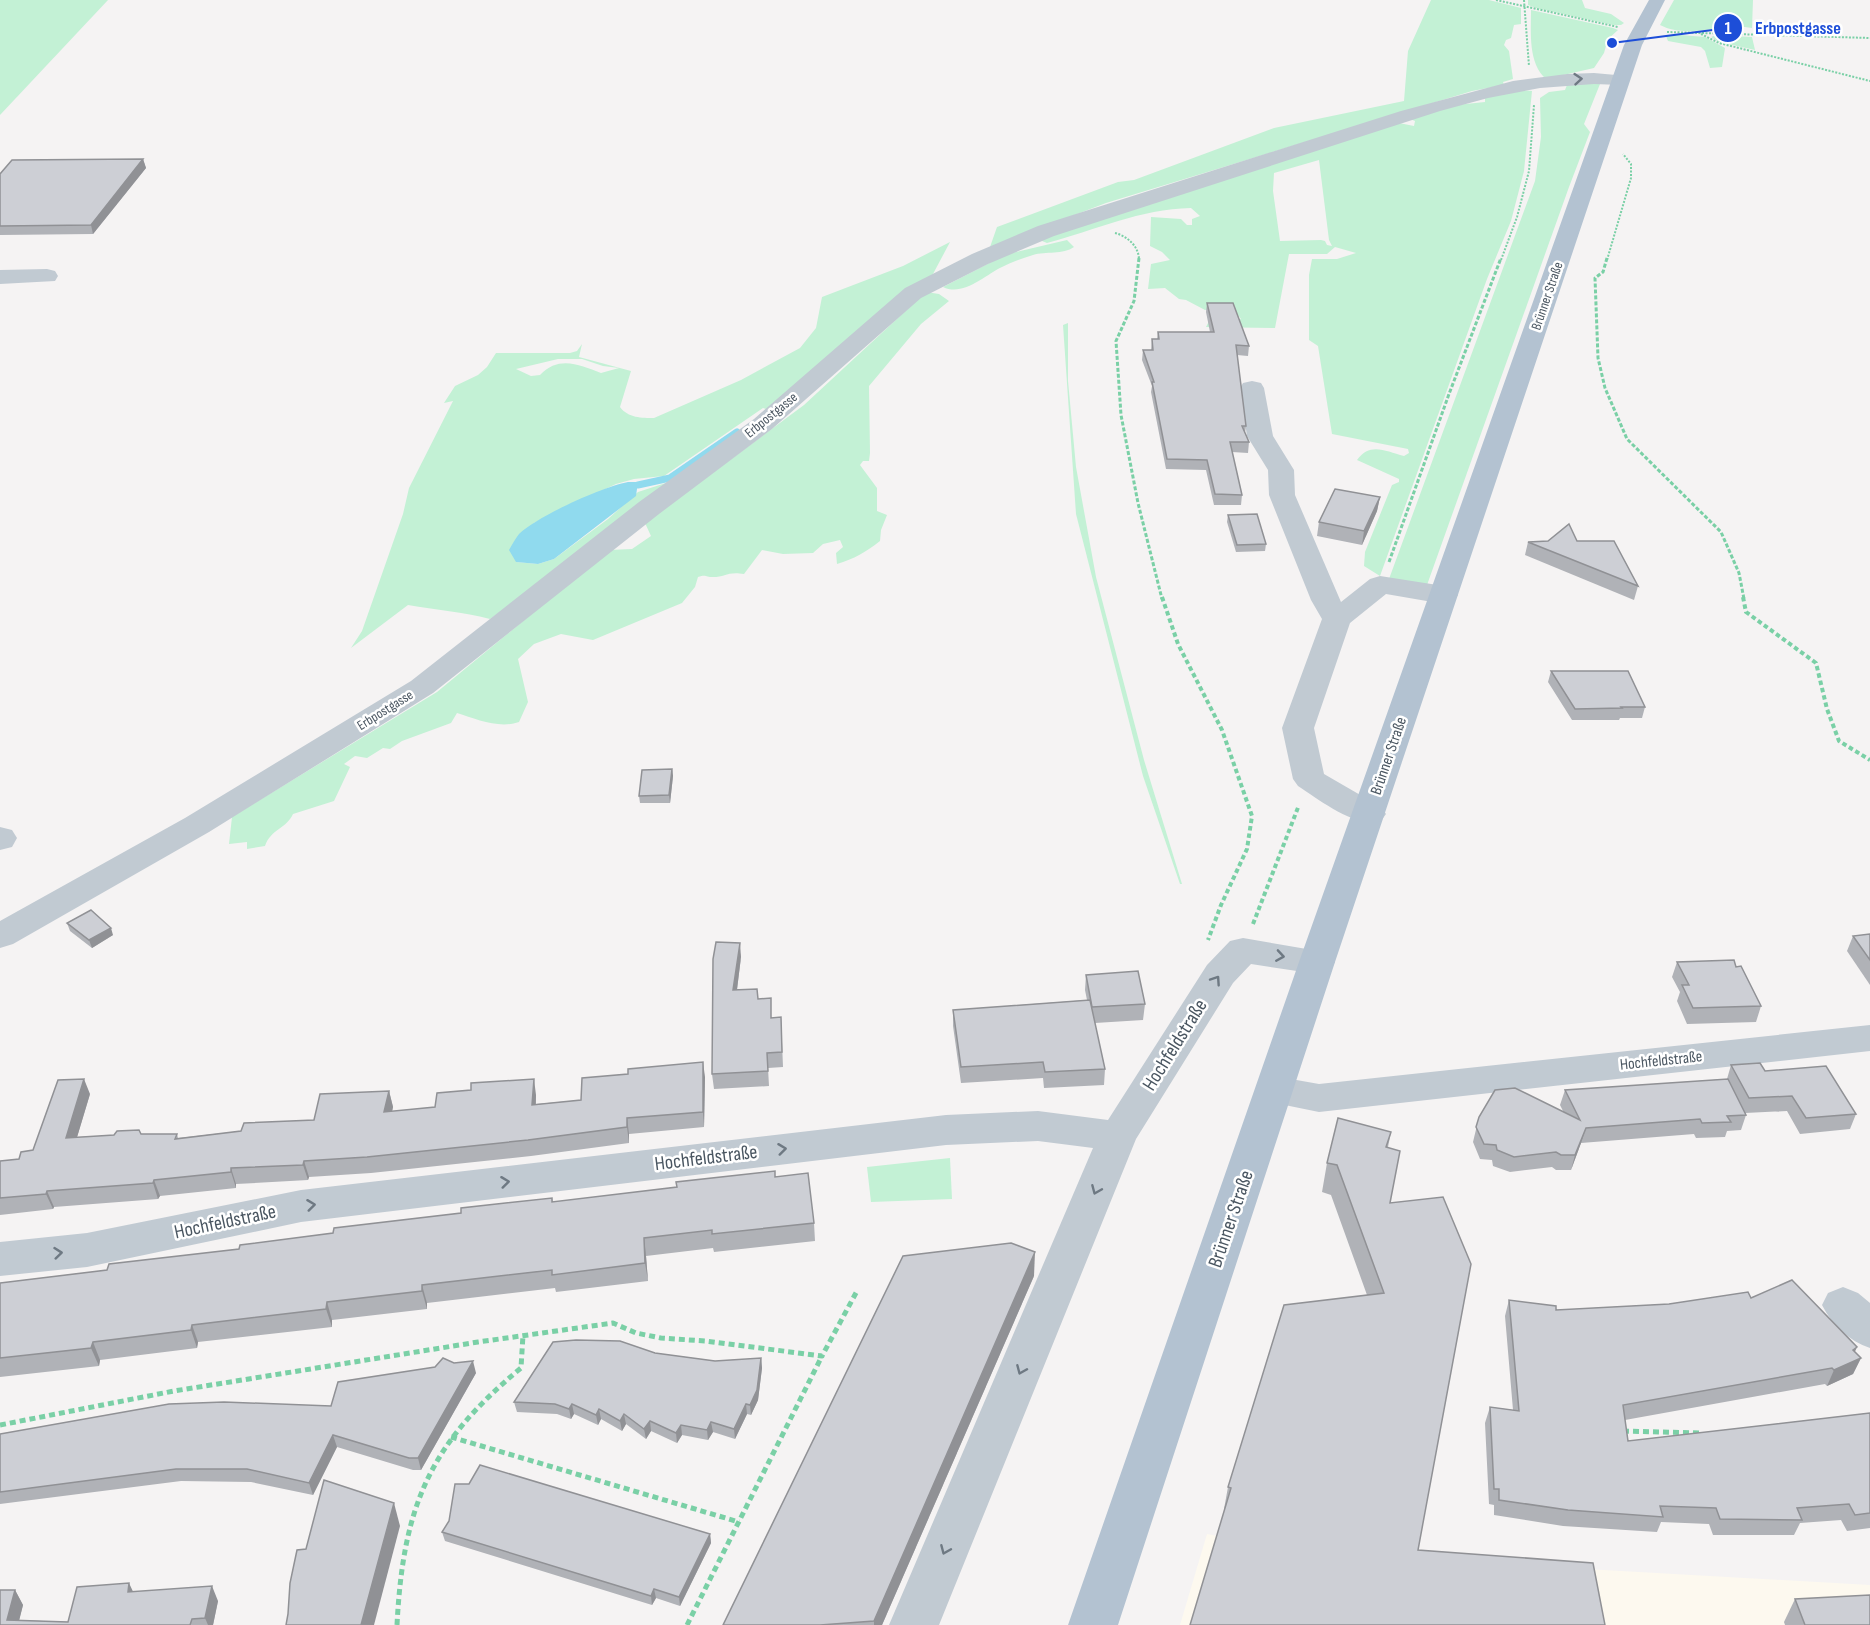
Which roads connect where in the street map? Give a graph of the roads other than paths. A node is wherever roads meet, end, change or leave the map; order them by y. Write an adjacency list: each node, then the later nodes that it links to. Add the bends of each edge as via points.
1 (1657, 0): 2 (main road, Brünner Straße, via 1639,31)
2 (1621, 80): 6 (main road, Brünner Straße); 9 (street, Erbpostgasse, one-way to 2, via 216,813 422,687 649,508 763,424 913,293 1046,231 1408,114 1535,84 1579,78)
3 (47, 276): 4 (street)
4 (0, 277)
5 (1252, 388): 7 (street, via 1260,436 1281,470 1282,495 1325,600)
6 (1444, 595): 7 (street, via 1380,585); 8 (main road, Brünner Straße)
7 (1337, 619): 8 (street, Brünner Straße, via 1298,728 1309,779)
8 (1369, 814): 10 (main road, Brünner Straße)
9 (0, 936)
10 (1317, 962): 12 (main road, Brünner Straße); 13 (street, Hochfeldstraße, one-way to 10, via 1220,974 1243,950)
11 (1870, 1038): 12 (street, Hochfeldstraße, via 1319,1098)
12 (1274, 1090): 16 (main road, Brünner Straße)
13 (1118, 1136): 14 (street, Hochfeldstraße, one-way to 13, via 87,1250 301,1206 946,1130 1038,1126); 15 (street, one-way to 15)
14 (0, 1259)
15 (914, 1625)
16 (1093, 1625)

